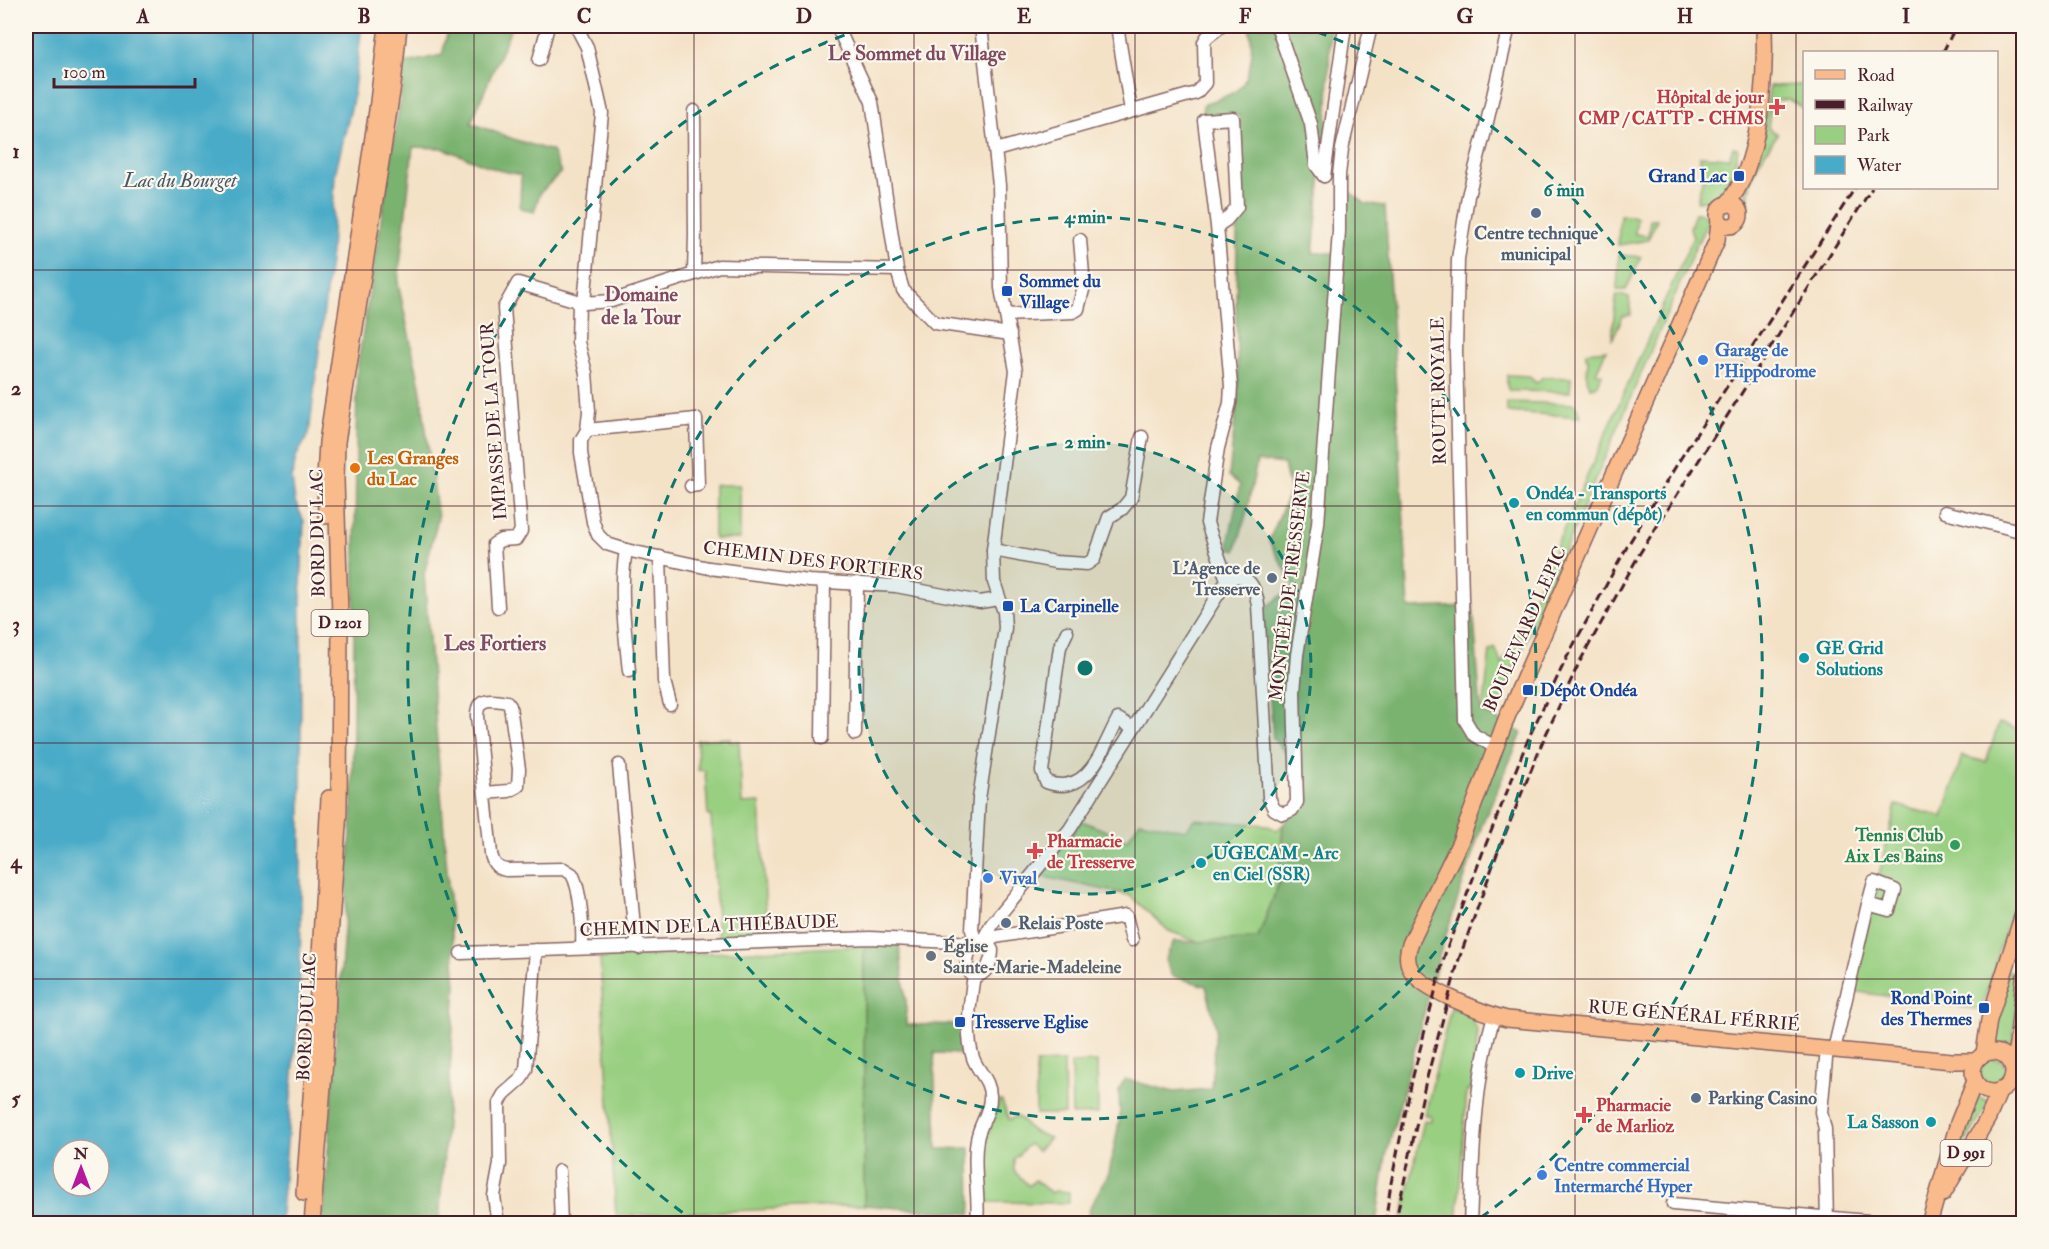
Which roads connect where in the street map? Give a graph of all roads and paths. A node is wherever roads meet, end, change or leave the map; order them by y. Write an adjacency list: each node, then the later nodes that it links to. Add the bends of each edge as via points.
1 (387, 26): 27 (main road, BORD DU LAC / D 1201)
2 (399, 26): 27 (main road, BORD DU LAC / D 1201, via 393,85)
3 (548, 26): 14 (street)
4 (576, 26): 24 (street, CHEMIN DES FORTIERS, via 587,47 602,113)
5 (837, 26): 22 (street, via 872,102)
6 (981, 26): 18 (street)
7 (1118, 26): 17 (street)
8 (1221, 26): 17 (street, via 1204,42 1205,83 1199,91)
9 (1277, 26): 19 (street, via 1311,124 1316,165)
10 (1345, 26): 19 (street)
11 (1371, 26): 15 (street, MONTÉE DE TRESSERVE)
12 (1509, 26): 47 (street, ROUTE ROYALE, via 1468,196 1458,260 1456,313 1465,720 1474,735)
13 (1764, 26): 47 (main road, BOULEVARD LEPIC, via 1761,104 1740,186 1732,207 1719,212 1726,223)
14 (539, 60)
15 (1353, 101): 19 (street, via 1347,100 1333,170); 36 (street, MONTÉE DE TRESSERVE, via 1339,175 1339,231 1318,524 1294,692 1298,795 1289,813 1278,813 1269,798 1257,597 1249,580)
16 (694, 111): 23 (street)
17 (1131, 111): 18 (street)
18 (996, 150): 25 (street, via 1000,278)
19 (1324, 176)
20 (1217, 226): 20 (street, via 1204,120 1233,118 1237,207); 36 (street, via 1231,386 1208,523)
21 (1080, 240): 25 (street, via 1084,286 1078,309)
22 (897, 270): 23 (street, via 719,266); 26 (street, via 903,290 935,323)
23 (694, 274): 24 (street, via 611,301)
24 (582, 302): 28 (street, CHEMIN DES FORTIERS, via 578,342 585,373); 40 (street, IMPASSE DE LA TOUR, via 518,283 504,308 521,531 516,539 494,544)
25 (1006, 315): 26 (street)
26 (1010, 334): 34 (street, via 1016,364 1015,386)
27 (336, 415): 70 (main road, BORD DU LAC / D 1201, via 325,479 330,646 328,812); 71 (main road, BORD DU LAC / D 1201, via 339,811)
28 (588, 430): 30 (street, via 696,418 698,485); 33 (street, CHEMIN DES FORTIERS, via 581,440 581,453 593,522 598,535 608,544)
29 (1142, 436): 34 (street, via 1131,498 1109,517 1094,559 1087,564 1055,562)
30 (691, 486)
31 (1945, 512): 32 (street)
32 (2024, 532)
33 (626, 550): 35 (street, CHEMIN DES FORTIERS); 42 (street, via 623,600)
34 (993, 550): 39 (street)
35 (660, 557): 37 (street, CHEMIN DES FORTIERS, via 709,568); 43 (street, via 664,681)
36 (1227, 580): 44 (street)
37 (824, 582): 38 (street, CHEMIN DES FORTIERS); 46 (street)
38 (857, 583): 39 (street, CHEMIN DES FORTIERS, via 980,602); 45 (street)
39 (998, 599): 53 (street, via 1005,628 977,815 972,930)
40 (498, 607)
41 (1067, 632): 44 (street, via 1060,647 1042,771 1046,782 1054,786 1080,782 1118,719)
42 (629, 671)
43 (670, 704)
44 (1133, 728): 53 (street, via 1070,829)
45 (855, 734)
46 (822, 738)
47 (1495, 747): 60 (main road, BOULEVARD LEPIC, via 1460,842 1408,951 1414,975)
48 (619, 765): 55 (street)
49 (485, 793): 49 (street, via 477,710 481,703 494,699 510,706 519,779 518,786 509,791); 54 (street, via 491,854 496,867 564,869 572,874 577,886)
50 (1868, 903): 62 (street)
51 (2024, 911): 64 (main road, D 991)
52 (1132, 940): 53 (street, via 1126,916 995,937)
53 (978, 944): 55 (street, CHEMIN DE LA THIÉBAUDE, via 870,938); 58 (street, via 966,966); 58 (street, via 992,950 991,959 983,974)
54 (582, 947): 55 (street, CHEMIN DE LA THIÉBAUDE); 56 (street, CHEMIN DE LA THIÉBAUDE)
55 (639, 948)
56 (536, 950): 57 (street, CHEMIN DE LA THIÉBAUDE); 72 (street, via 526,1070 499,1103 500,1164 494,1196)
57 (461, 953)
58 (974, 975): 74 (street, via 969,1004 972,1053 988,1083 990,1096 976,1141)
59 (2024, 978): 63 (main road)
60 (1438, 991): 61 (main road, RUE GÉNÉRAL FÉRRIÉ)
61 (1494, 1016): 62 (main road, RUE GÉNÉRAL FÉRRIÉ); 75 (street, via 1480,1083)
62 (1830, 1049): 64 (main road, RUE GÉNÉRAL FÉRRIÉ); 68 (street, via 1821,1112 1825,1129)
63 (2012, 1065): 64 (main road, via 2004,1054 1991,1052); 65 (main road, via 2012,1078)
64 (1977, 1067): 65 (main road, via 1978,1086 1988,1091); 69 (main road, D 991)
65 (2000, 1090): 69 (main road, D 991)
66 (559, 1171): 73 (street)
67 (1673, 1204): 68 (street)
68 (1827, 1220): 76 (street)
69 (1930, 1220)
70 (302, 1224)
71 (312, 1224)
72 (498, 1224)
73 (561, 1224)
74 (977, 1224)
75 (1470, 1224)
76 (1902, 1224)

